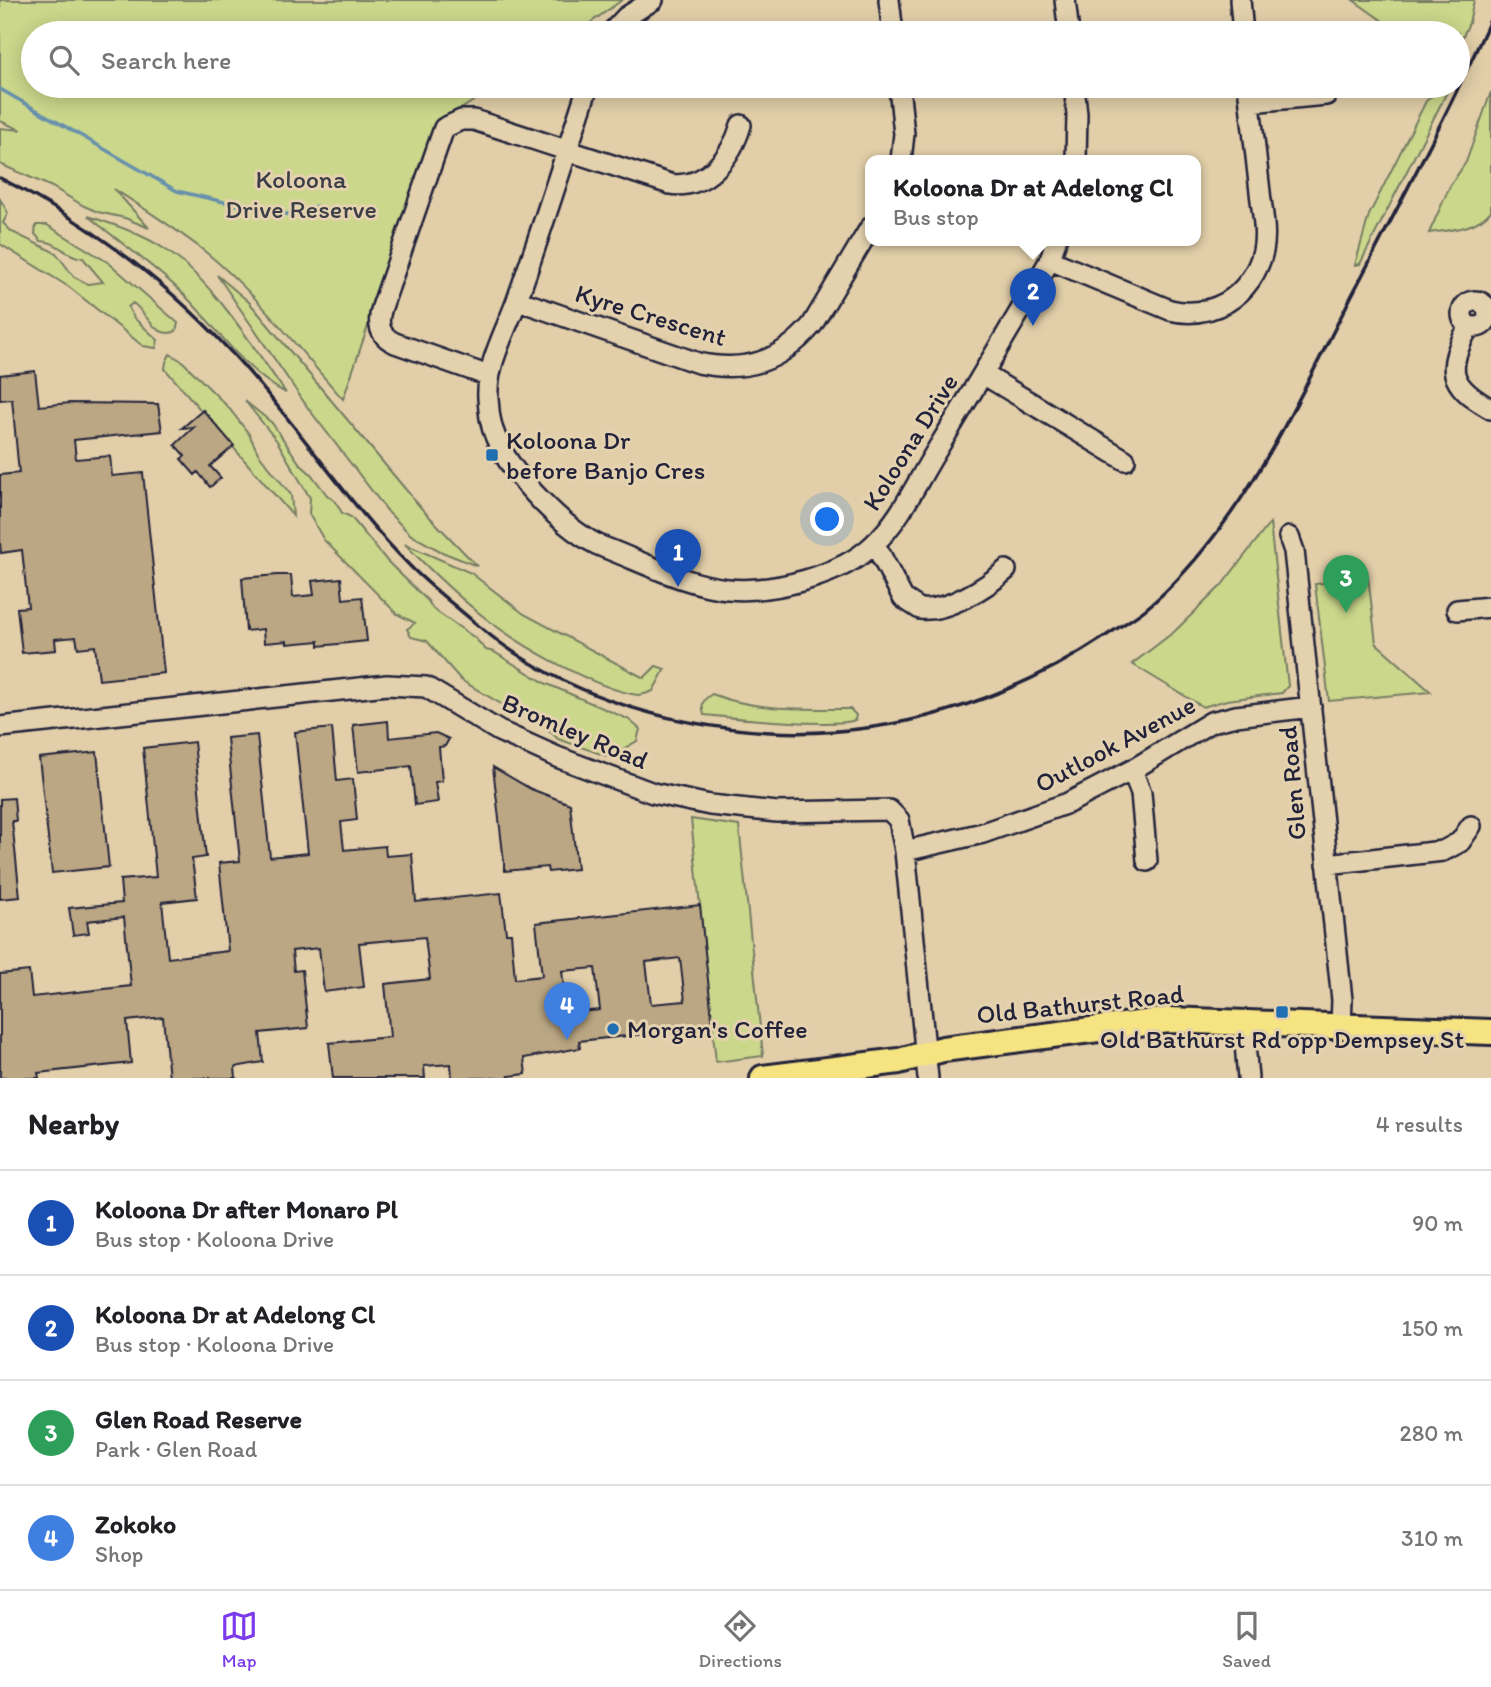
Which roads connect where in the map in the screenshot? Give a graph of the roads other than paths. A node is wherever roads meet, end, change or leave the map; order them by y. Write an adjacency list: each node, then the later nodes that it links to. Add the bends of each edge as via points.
1 (653, 0): 5 (street)
2 (889, 0): 6 (street)
3 (1066, 0): 7 (street)
4 (1240, 0): 8 (street)
5 (622, 21)
6 (892, 21)
7 (1068, 21)
8 (1242, 21)
9 (584, 98): 14 (street, Koloona Drive)
10 (900, 98): 15 (street)
11 (1075, 98): 16 (street)
12 (1249, 98): 19 (street, via 1264,248 1255,273 1233,298 1203,311 1181,313)
13 (741, 125): 14 (street, via 735,145 709,175 686,186)
14 (567, 150): 20 (street, Koloona Drive); 23 (street, via 468,119 441,132 382,307 380,329 395,343)
15 (902, 155)
16 (1076, 155)
17 (865, 236): 20 (street, Kyre Crescent, via 802,338 775,357 743,367 698,363)
18 (1054, 246): 19 (street, Koloona Drive)
19 (1050, 260): 22 (street, Koloona Drive)
20 (517, 300): 23 (street, Koloona Drive)
21 (1469, 326): 24 (street, via 1454,355 1455,375 1464,391)
22 (983, 374): 25 (street); 27 (street, Koloona Drive, via 894,521)
23 (489, 376): 27 (street, Koloona Drive, via 491,424 508,461 563,522 598,545 706,585 748,590 802,581)
24 (1491, 409)
25 (1125, 460)
26 (1289, 537): 31 (street, Glen Road)
27 (875, 544): 28 (street, via 903,598 920,609 941,606 988,586)
28 (1006, 570)
29 (1491, 607): 30 (street)
30 (1457, 610)
31 (1311, 706): 33 (street, Outlook Avenue, via 1211,722); 37 (street, Glen Road)
32 (0, 727): 35 (street, Bromley Road, via 387,685 426,687 499,731 653,793 755,810 889,810 899,820)
33 (1132, 770): 35 (street, Outlook Avenue, via 1031,817); 36 (street, via 1141,793)
34 (1471, 826): 37 (street, via 1460,842 1443,851)
35 (905, 851): 41 (street, Bromley Road)
36 (1147, 861)
37 (1326, 864): 39 (street, Glen Road)
38 (1244, 1021): 39 (main road, Old Bathurst Road); 41 (main road, Old Bathurst Road, via 1151,1021 943,1049); 43 (street)
39 (1341, 1026): 40 (main road, Old Bathurst Road)
40 (1491, 1032)
41 (927, 1066): 42 (main road, Old Bathurst Road, via 899,1061)
42 (763, 1078)
43 (1248, 1078)

